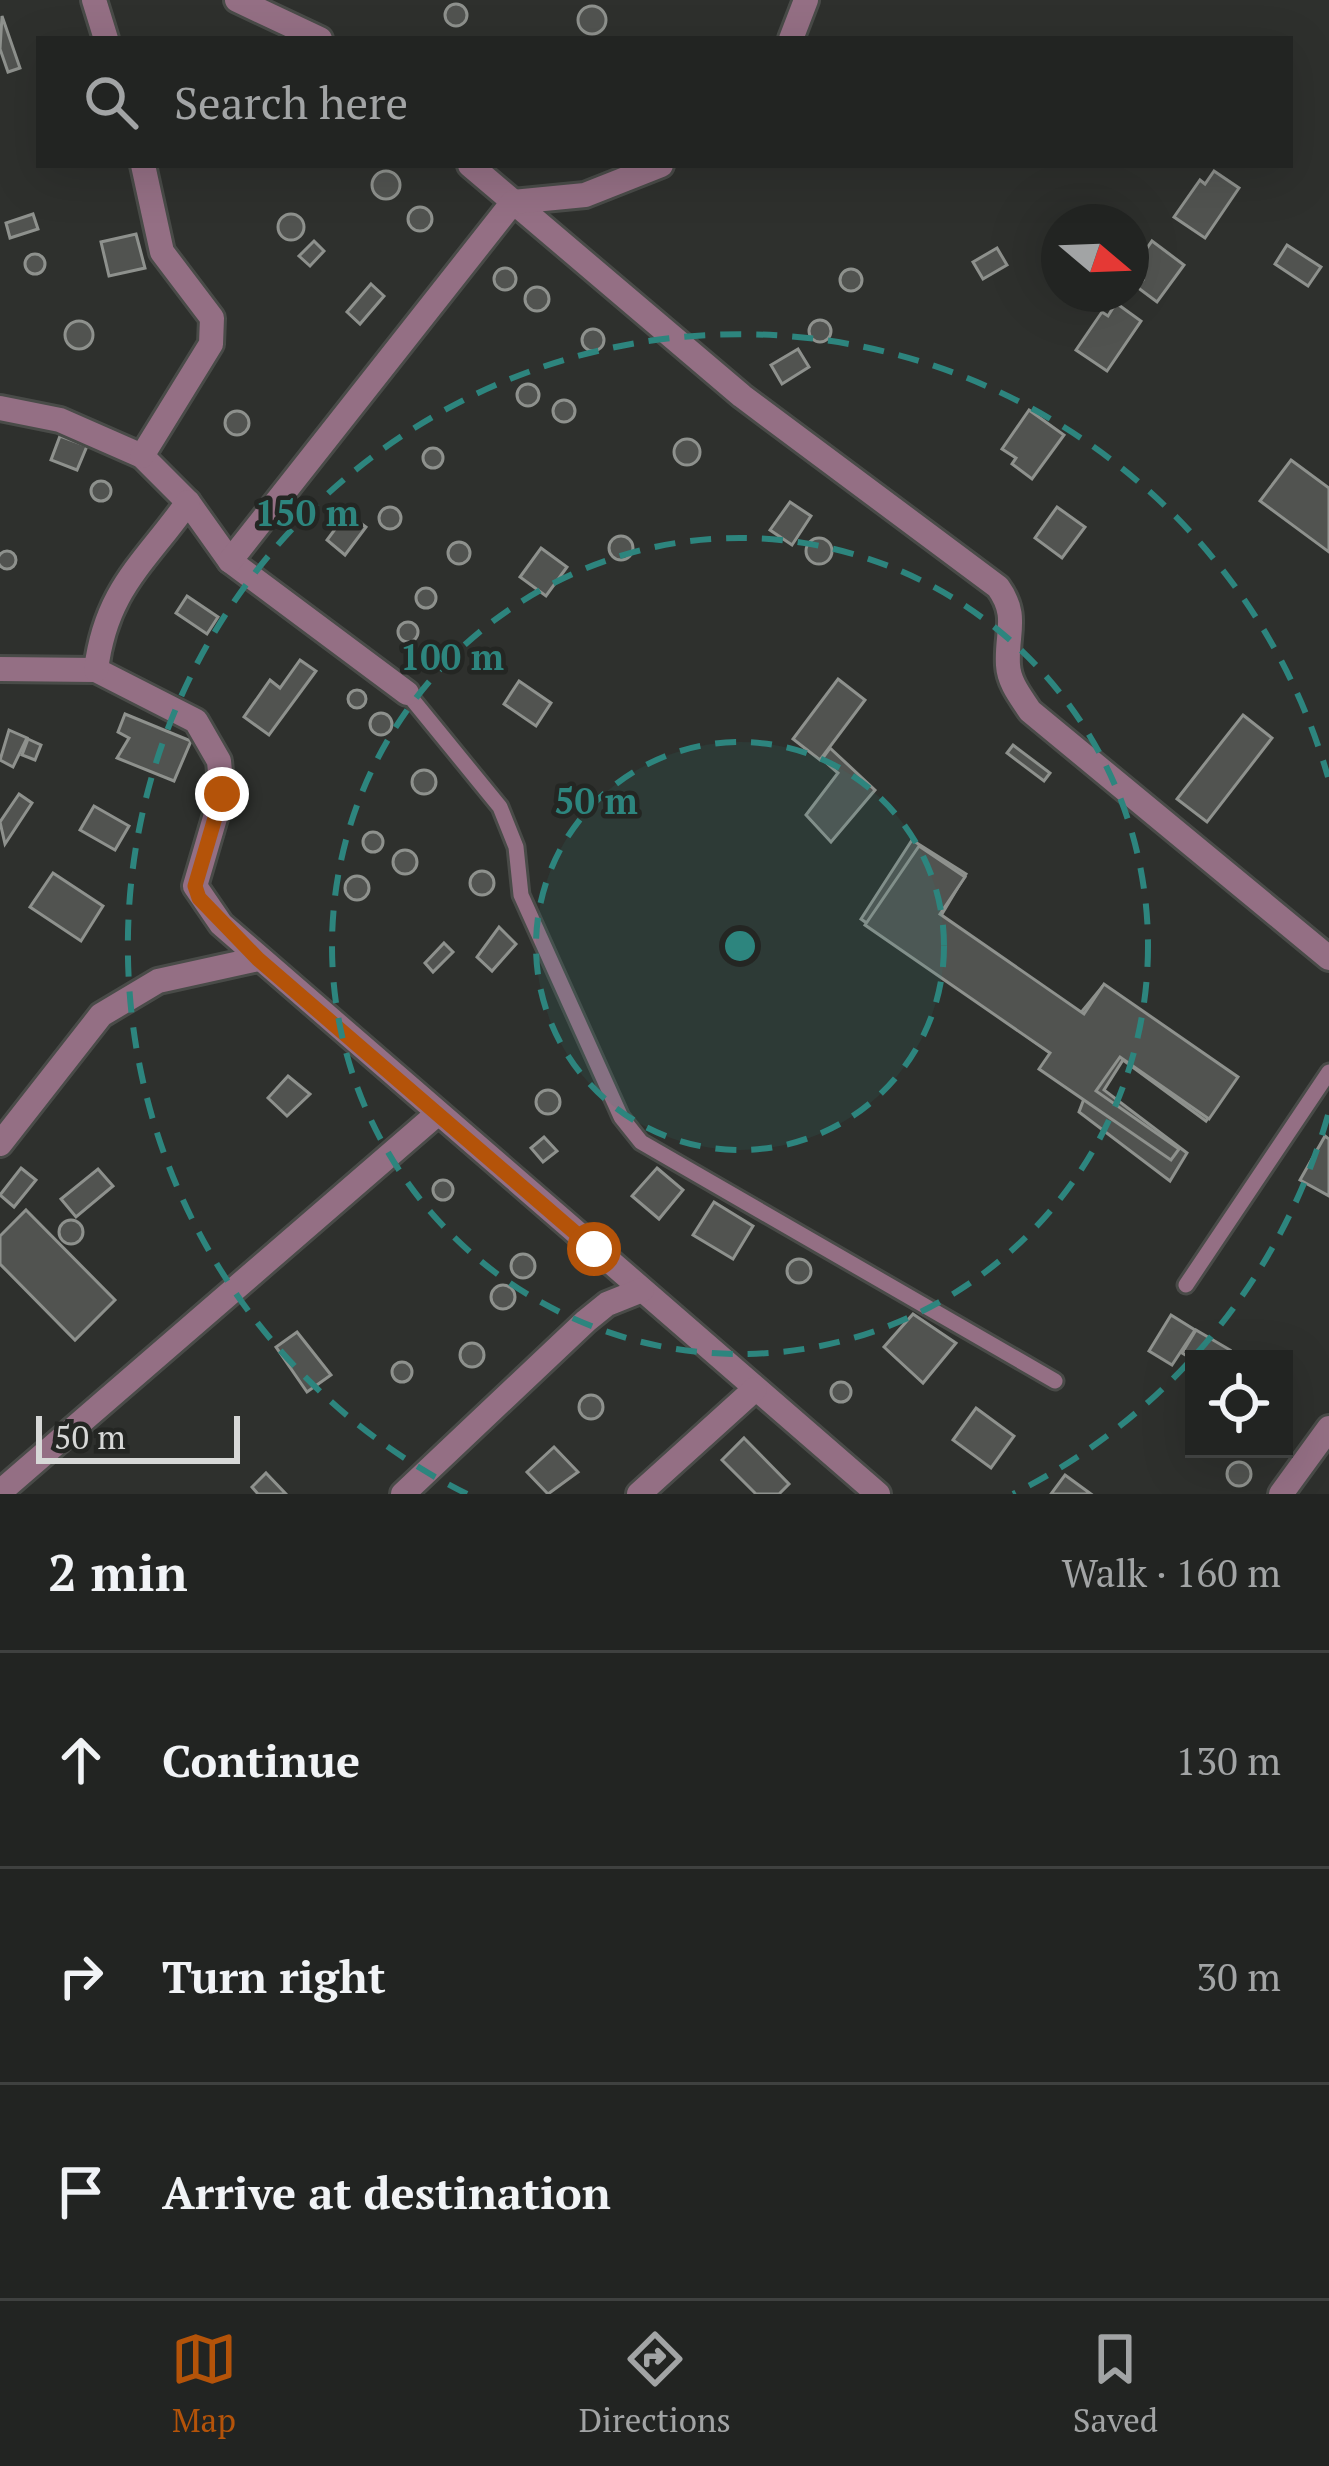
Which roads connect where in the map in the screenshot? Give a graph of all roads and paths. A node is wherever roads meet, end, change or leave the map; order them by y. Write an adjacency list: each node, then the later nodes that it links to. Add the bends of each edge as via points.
1 (94, 0): 4 (street)
2 (237, 0): 5 (street)
3 (806, 0): 6 (street)
4 (105, 36)
5 (314, 36)
6 (792, 36)
7 (144, 168): 12 (street, via 162,251 212,318 211,344)
8 (473, 168): 10 (street)
9 (653, 168): 10 (street, via 585,195)
10 (513, 202): 14 (street); 18 (street, via 742,396 998,587 1011,605 1013,686 1030,711)
11 (0, 407): 12 (street, via 60,420)
12 (142, 456): 13 (street)
13 (188, 502): 14 (street); 16 (street, via 111,603)
14 (230, 561): 17 (street)
15 (0, 670): 16 (street)
16 (96, 670): 19 (street, via 196,721 208,741 222,794 195,886)
17 (406, 693): 25 (lane, via 500,807 516,847 521,895 621,1117 641,1142)
18 (1329, 958)
19 (258, 959): 21 (street); 22 (street, via 158,981 101,1015)
20 (1329, 1072): 23 (lane)
21 (437, 1114): 24 (street); 28 (street)
22 (0, 1144)
23 (1186, 1285)
24 (641, 1290): 26 (street); 30 (street, via 586,1321)
25 (1054, 1382)
26 (755, 1389): 29 (street); 31 (street)
27 (1329, 1428): 32 (street)
28 (0, 1492)
29 (872, 1492)
30 (403, 1494)
31 (639, 1494)
32 (1281, 1494)

